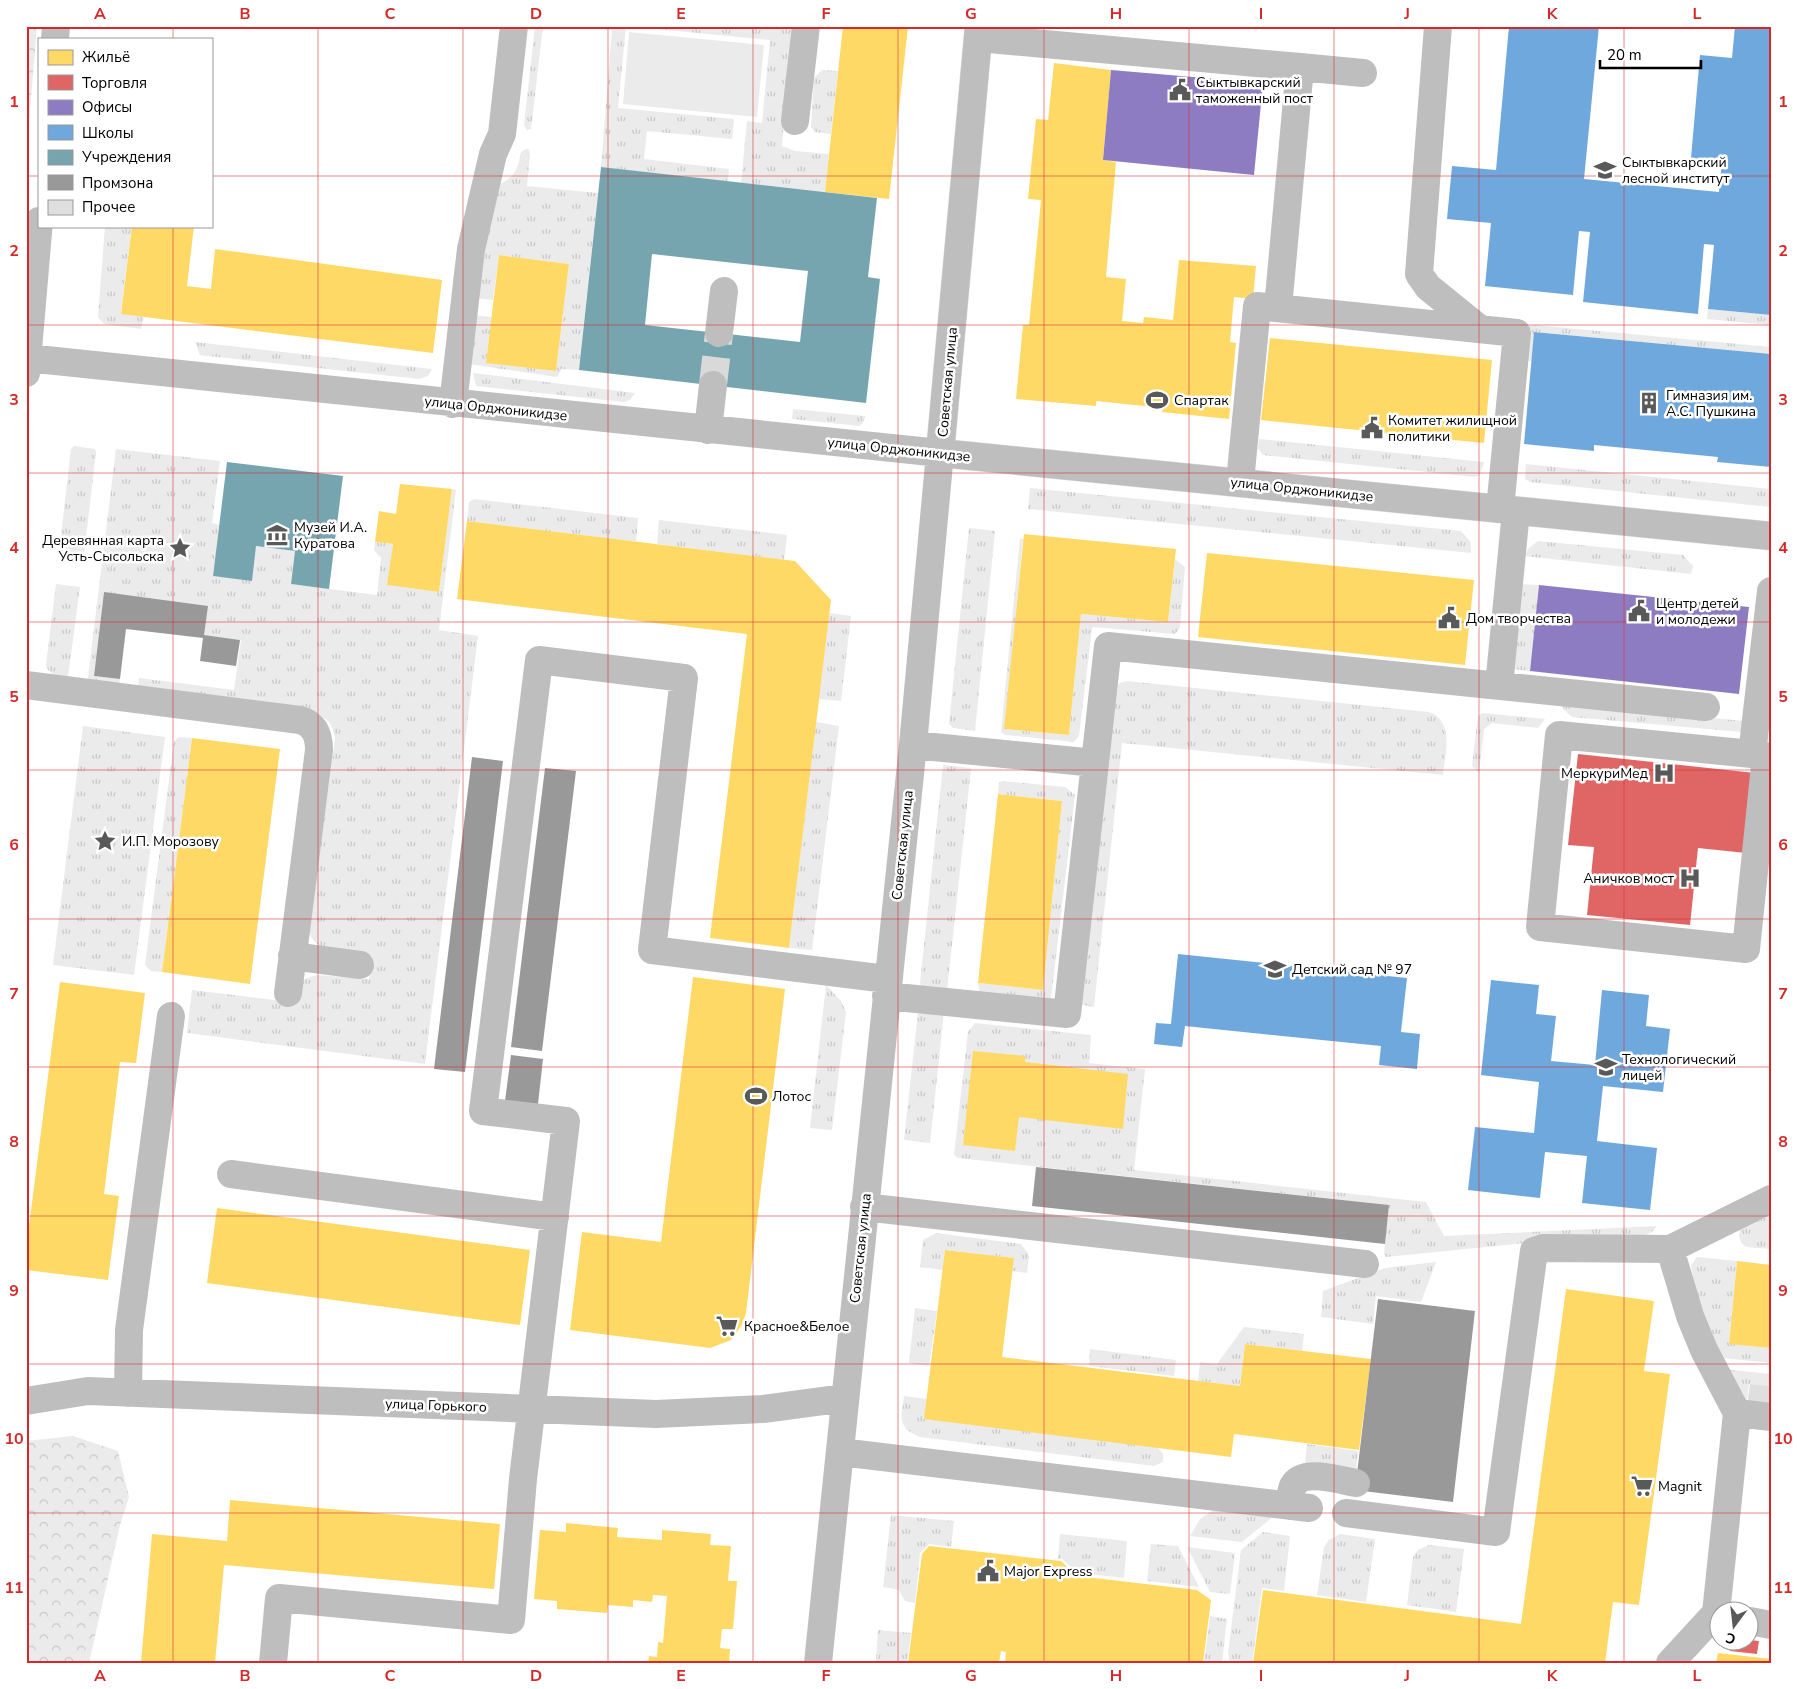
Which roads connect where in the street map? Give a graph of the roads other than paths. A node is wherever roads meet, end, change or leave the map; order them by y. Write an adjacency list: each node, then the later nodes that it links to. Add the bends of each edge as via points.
1 (514, 26): 15 (street, via 502,134 493,154 471,249)
2 (806, 26): 7 (street)
3 (1438, 26): 11 (street, via 1419,274 1428,287)
4 (978, 32): 5 (street); 17 (street, Советская улица)
5 (1300, 67): 6 (street); 10 (street)
6 (1363, 72)
7 (795, 121)
8 (38, 228): 13 (street)
9 (724, 291): 12 (street)
10 (1278, 308): 11 (street); 18 (street, via 1257,306)
11 (1480, 329): 19 (street, via 1517,333)
12 (720, 333)
13 (27, 365): 15 (street, улица Орджоникидзе)
14 (713, 385): 16 (street)
15 (453, 404): 16 (street, улица Орджоникидзе)
16 (708, 430): 17 (street, улица Орджоникидзе)
17 (940, 453): 18 (street, улица Орджоникидзе); 25 (street, Советская улица)
18 (1240, 482): 19 (street, улица Орджоникидзе)
19 (1508, 510): 20 (street, улица Орджоникидзе); 23 (street)
20 (1771, 536)
21 (1771, 591): 26 (street)
22 (26, 684): 28 (street, via 300,720 312,725 318,737 319,750)
23 (1499, 686): 24 (street); 27 (street, via 1108,646)
24 (1706, 708)
25 (913, 745): 27 (street); 30 (street, Советская улица)
26 (1752, 754): 26 (street, via 1559,735 1540,927 1746,949 1766,756)
27 (1096, 764): 30 (street, via 1068,1014)
28 (292, 956): 29 (street); 31 (street)
29 (360, 965)
30 (886, 987): 35 (street, Советская улица); 36 (street, via 652,950 684,678 539,660 484,1111 566,1121)
31 (288, 993)
32 (171, 1016): 39 (street, via 129,1330)
33 (231, 1174): 36 (street)
34 (1771, 1199): 37 (street)
35 (864, 1207): 38 (street); 40 (street, Советская улица)
36 (555, 1217): 42 (street)
37 (1670, 1249): 43 (street, via 1690,1316); 47 (street, via 1543,1248 1534,1251 1496,1532)
38 (1365, 1264)
39 (128, 1393): 41 (street, улица Горького, via 88,1391); 42 (street, улица Горького)
40 (845, 1398): 42 (street, улица Горького, via 763,1409 656,1414); 45 (street, Советская улица)
41 (26, 1401)
42 (532, 1409): 50 (street, via 511,1620 279,1598)
43 (1737, 1413): 44 (street); 48 (street)
44 (1771, 1417)
45 (840, 1452): 46 (street, via 1299,1507 1292,1488 1300,1478 1308,1476); 51 (street, Советская улица)
46 (1356, 1482)
47 (1346, 1513)
48 (1719, 1602)
49 (1710, 1621): 52 (street)
50 (274, 1663)
51 (818, 1663)
52 (1670, 1663)

